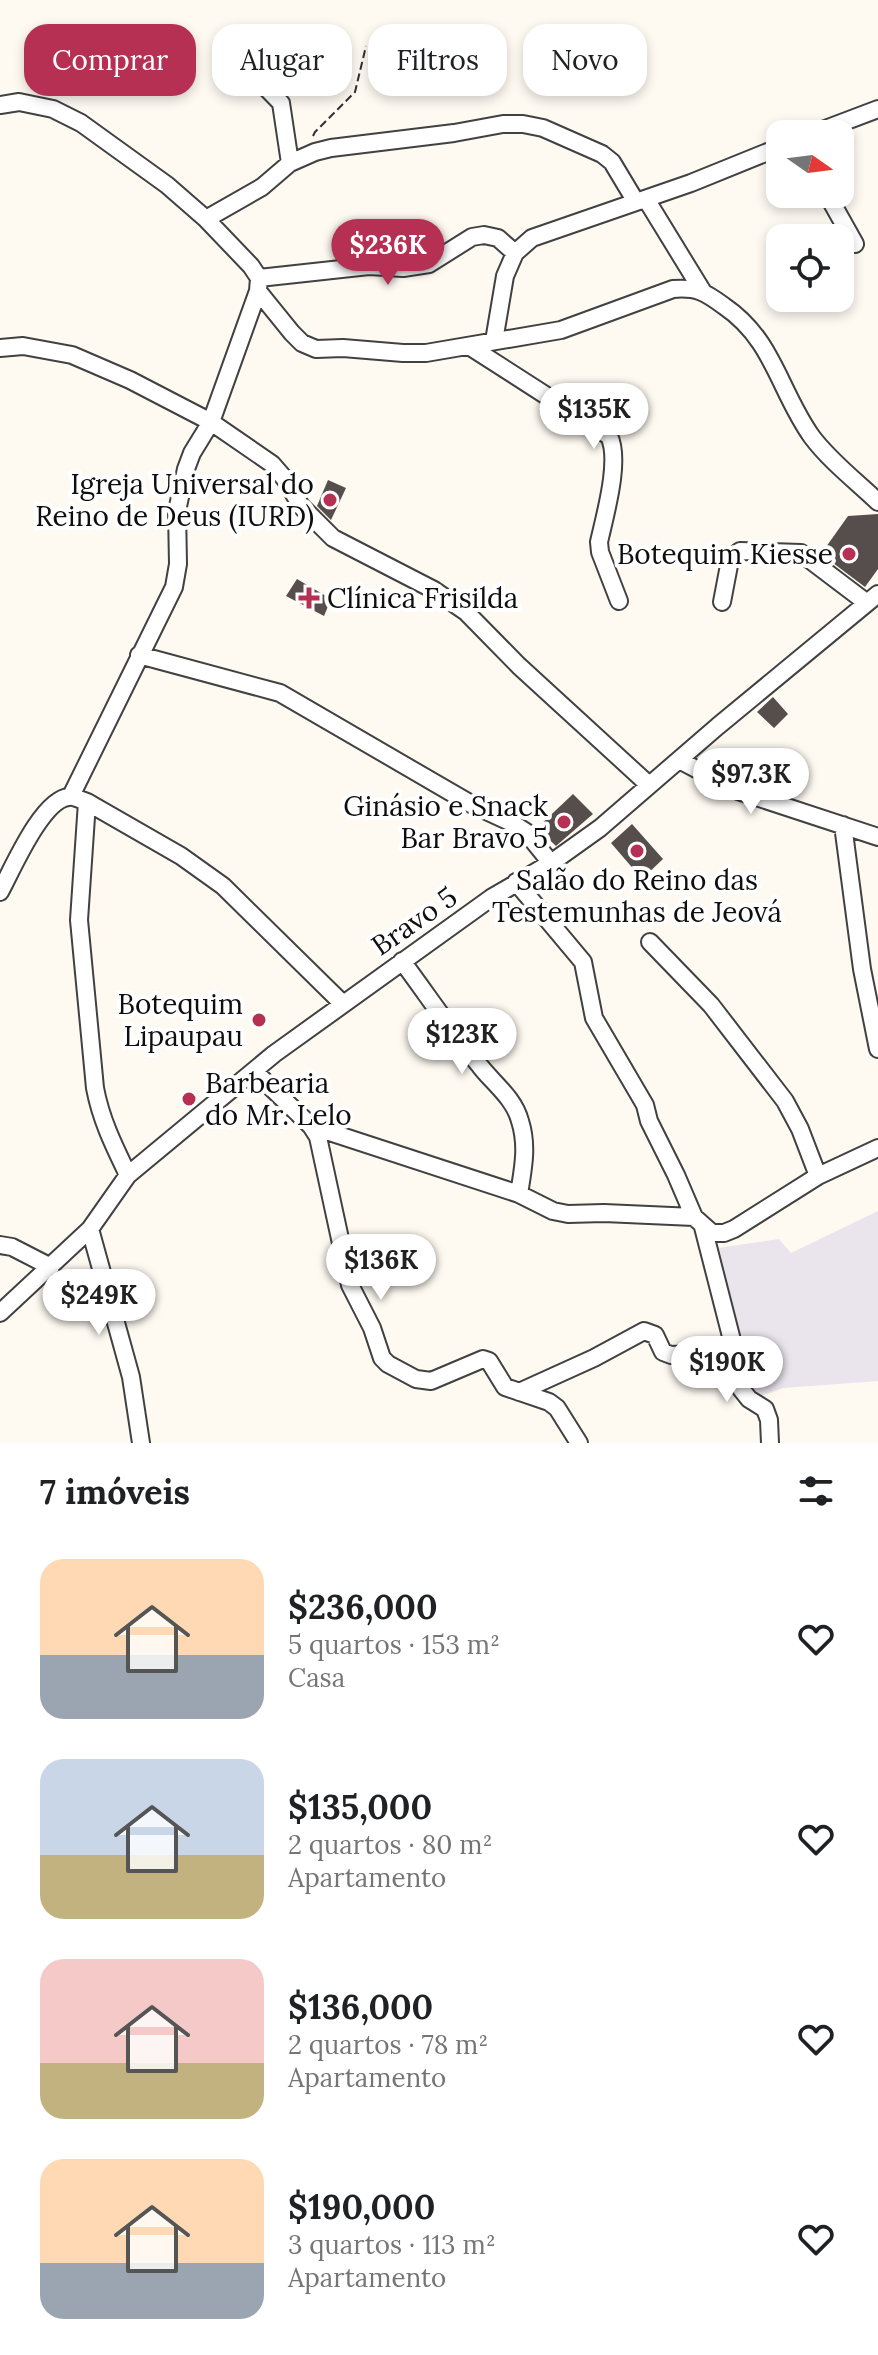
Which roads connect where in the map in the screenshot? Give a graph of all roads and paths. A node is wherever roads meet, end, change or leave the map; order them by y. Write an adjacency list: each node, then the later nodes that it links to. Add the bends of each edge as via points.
1 (366, 46): 7 (path, via 355,92 315,132)
2 (274, 96): 8 (street, via 281,103)
3 (0, 105): 11 (street, via 19,102 53,109 81,123)
4 (878, 109): 5 (street)
5 (849, 120)
6 (766, 153): 9 (street)
7 (307, 156): 8 (street); 9 (street, via 331,148 523,124 602,154)
8 (290, 163): 11 (street, via 262,187)
9 (641, 200): 13 (street, via 532,238); 15 (street)
10 (835, 208): 12 (street)
11 (206, 219): 14 (street, via 251,266)
12 (855, 244)
13 (515, 253): 14 (street, via 498,238 484,235 429,264 369,266); 16 (street, via 505,276)
14 (259, 284): 17 (street, via 292,333 316,349 426,353); 19 (street)
15 (703, 292): 16 (street, via 673,289 561,330); 20 (street, via 742,318 758,336 811,435)
16 (494, 341): 17 (street)
17 (469, 346): 22 (street, via 609,436 615,460 599,542)
18 (0, 348): 19 (street, via 23,346 72,355)
19 (211, 422): 24 (street, via 186,469 177,511 174,587); 26 (street, via 272,464 301,506 333,538 466,612)
20 (878, 502)
21 (873, 598): 23 (street, via 801,553 740,551 730,560); 25 (street, Bravo 5)
22 (619, 601)
23 (722, 602)
24 (139, 655): 27 (street); 30 (street, via 280,693 512,823)
25 (679, 760): 26 (street, Bravo 5); 28 (street, via 738,791)
26 (649, 785): 30 (street, Bravo 5)
27 (79, 799): 32 (street, via 58,800 43,816); 35 (street, via 203,870); 40 (street, via 79,920 95,1088 108,1134)
28 (843, 825): 29 (street); 36 (street)
29 (878, 837)
30 (551, 863): 31 (street, Bravo 5)
31 (516, 882): 34 (street, Bravo 5); 43 (street, via 583,962 594,1018 645,1105)
32 (0, 892)
33 (650, 942): 41 (street, via 711,1005 785,1101)
34 (402, 961): 35 (street, Bravo 5); 42 (street, via 511,1100 525,1141)
35 (343, 1004): 37 (street, Bravo 5)
36 (878, 1049)
37 (254, 1071): 38 (street); 40 (street, Bravo 5)
38 (311, 1126): 42 (street); 49 (street, via 323,1151 350,1285 382,1358 423,1381 483,1359 494,1365 505,1387)
39 (878, 1148): 41 (street)
40 (128, 1175): 44 (street, Bravo 5)
41 (818, 1176): 43 (street, via 724,1233 712,1233)
42 (519, 1194): 43 (street, via 568,1214)
43 (698, 1222): 48 (street)
44 (90, 1229): 46 (street, Bravo 5); 50 (street, via 131,1377)
45 (0, 1245): 46 (street)
46 (51, 1267): 47 (street, Bravo 5)
47 (0, 1313)
48 (735, 1352): 49 (street, via 671,1355 663,1352 655,1335 644,1331); 52 (street, via 741,1389 765,1409)
49 (519, 1392): 51 (street, via 557,1408)
50 (141, 1443)
51 (579, 1443)
52 (770, 1443)

